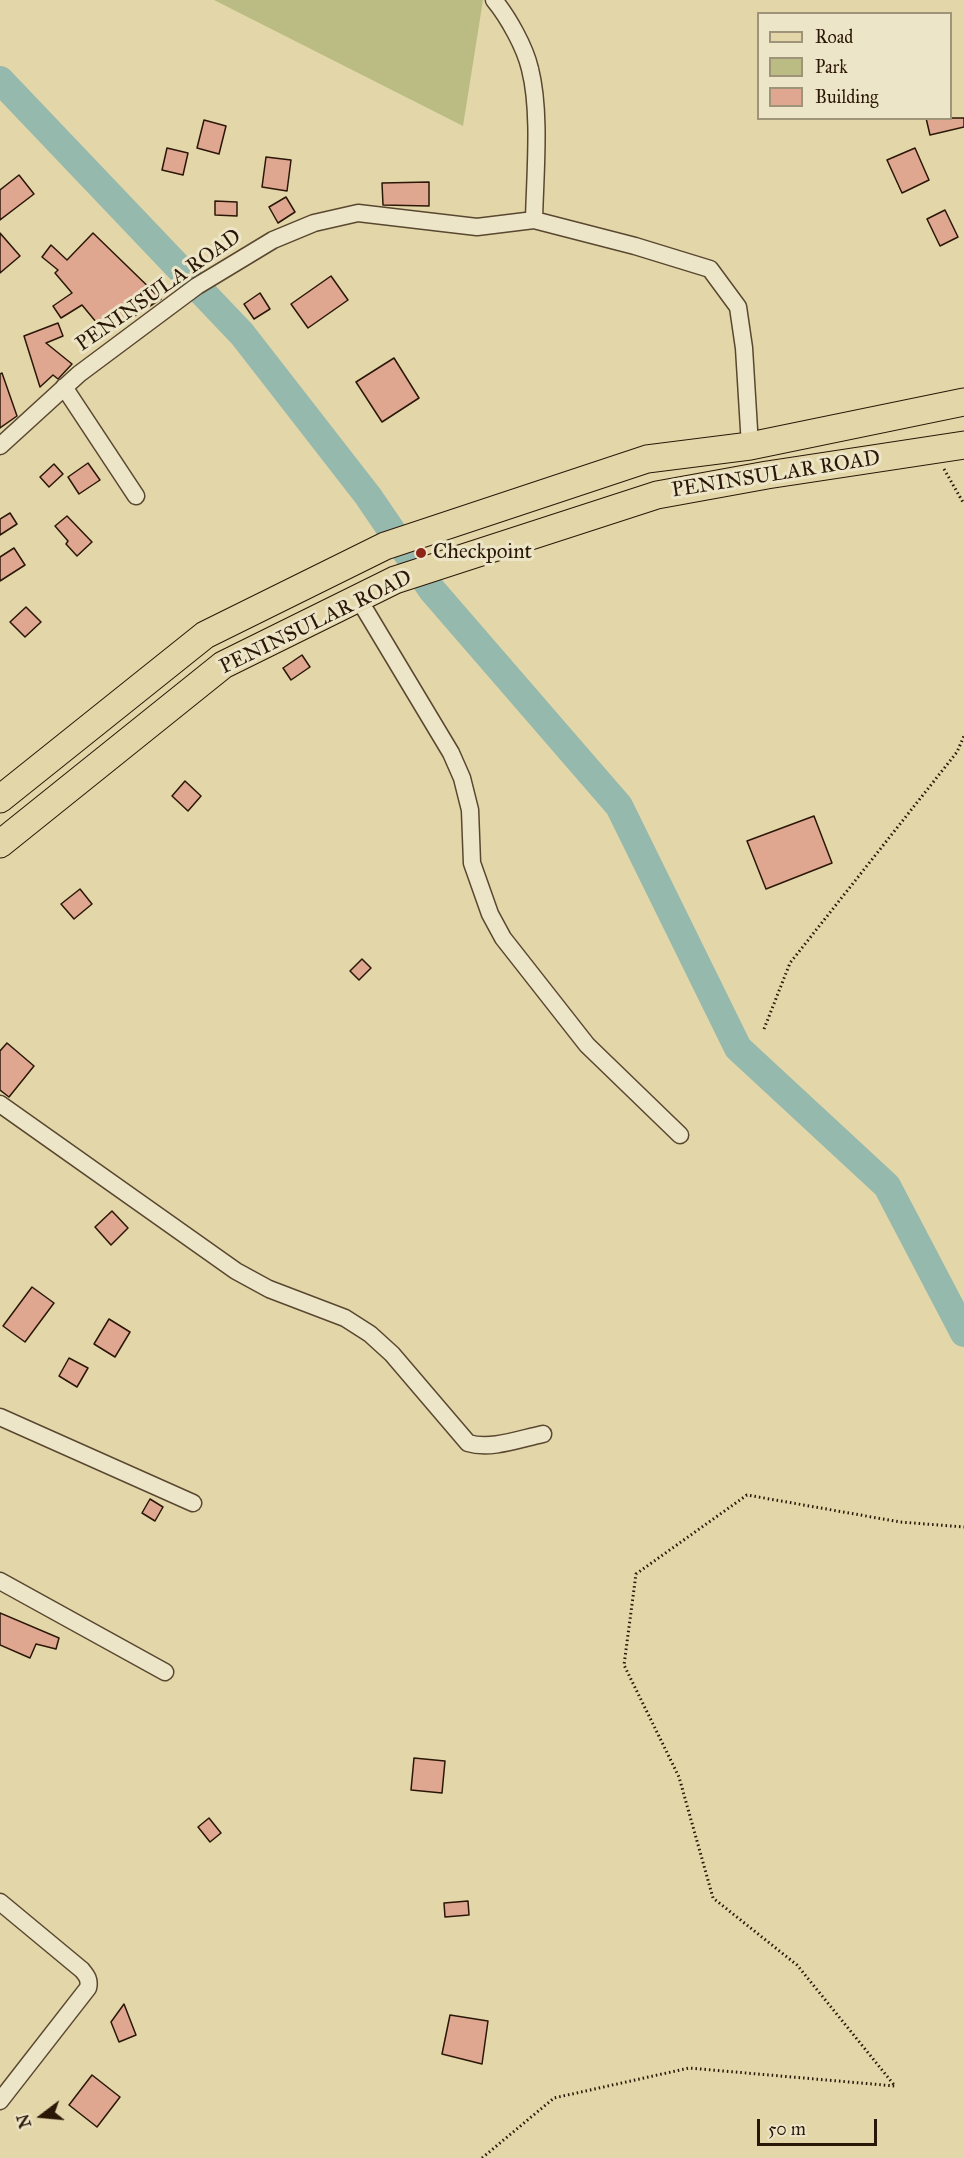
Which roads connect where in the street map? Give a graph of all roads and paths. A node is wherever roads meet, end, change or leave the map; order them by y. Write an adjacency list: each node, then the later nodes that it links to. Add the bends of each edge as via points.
1 (494, 0): 2 (street, via 508,17 530,68 536,119)
2 (534, 220): 3 (street, PENINSULA ROAD, via 477,227 358,213 314,223 273,240 197,286); 7 (street, PENINSULA ROAD, via 710,269 738,307)
3 (64, 387): 6 (street, PENINSULA ROAD); 9 (street)
4 (964, 402): 7 (main road, PENINSULAR ROAD)
5 (964, 445): 8 (main road, PENINSULAR ROAD)
6 (0, 446)
7 (750, 446): 13 (main road, PENINSULAR ROAD, via 647,459 385,546 205,635)
8 (933, 450): 10 (path); 11 (main road, PENINSULAR ROAD, via 657,495 446,562)
9 (136, 495)
10 (964, 504)
11 (358, 597): 14 (main road, PENINSULAR ROAD, via 224,664); 17 (street, via 451,753 470,810 472,863 503,938 587,1045)
12 (964, 736): 15 (path, via 957,752 790,963)
13 (0, 799)
14 (0, 844)
15 (764, 1029)
16 (0, 1104): 19 (street, via 236,1271 269,1289 345,1318 370,1334 468,1443 488,1445)
17 (680, 1135)
18 (0, 1417): 20 (street)
19 (543, 1434)
20 (193, 1503)
21 (964, 1527): 26 (path, via 900,1522 747,1495 636,1574 624,1665 679,1777 713,1898 797,1965 895,2086 689,2068 554,2098)
22 (0, 1581): 23 (street)
23 (165, 1672)
24 (0, 1902): 25 (street, via 82,1970 90,1983)
25 (0, 2101)
26 (482, 2158)

